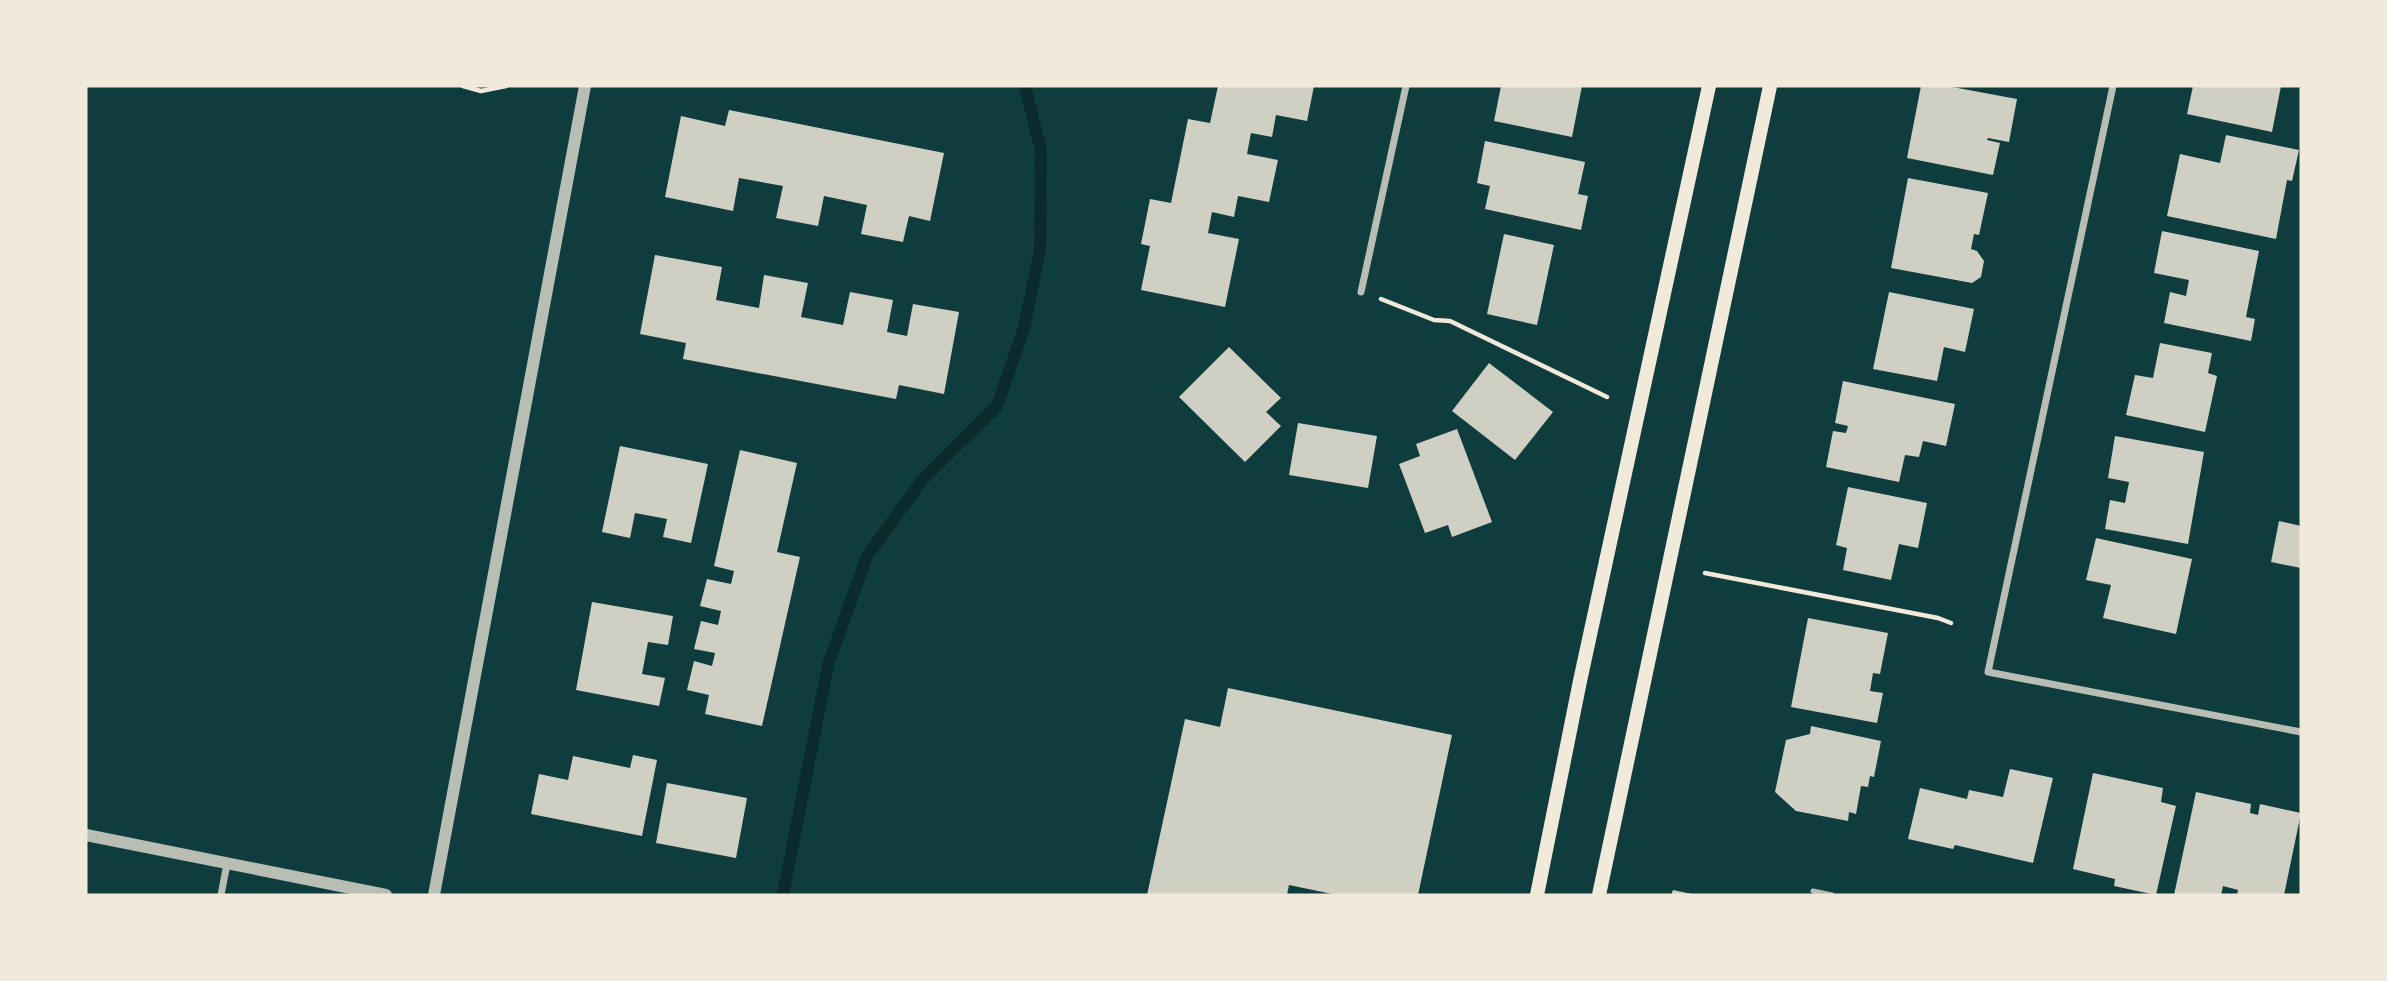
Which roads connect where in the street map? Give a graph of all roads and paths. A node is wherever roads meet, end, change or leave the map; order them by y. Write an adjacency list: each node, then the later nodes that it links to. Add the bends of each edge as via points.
1 (463, 86): 2 (path, via 481,90)
2 (506, 86)
3 (585, 86): 18 (street)
4 (1406, 86): 8 (street)
5 (1709, 86): 19 (main road)
6 (1770, 86): 20 (main road)
7 (2113, 86): 12 (street, via 1988,672)
8 (1362, 292): 9 (path, via 1434,320 1450,321)
9 (1607, 397)
10 (1705, 573): 11 (path)
11 (1951, 623)
12 (2301, 732)
13 (86, 835): 14 (street)
14 (227, 864): 16 (street); 17 (street)
15 (1813, 891): 21 (lane)
16 (221, 895)
17 (386, 895)
18 (434, 895)
19 (1537, 895)
20 (1599, 895)
21 (1832, 895)

